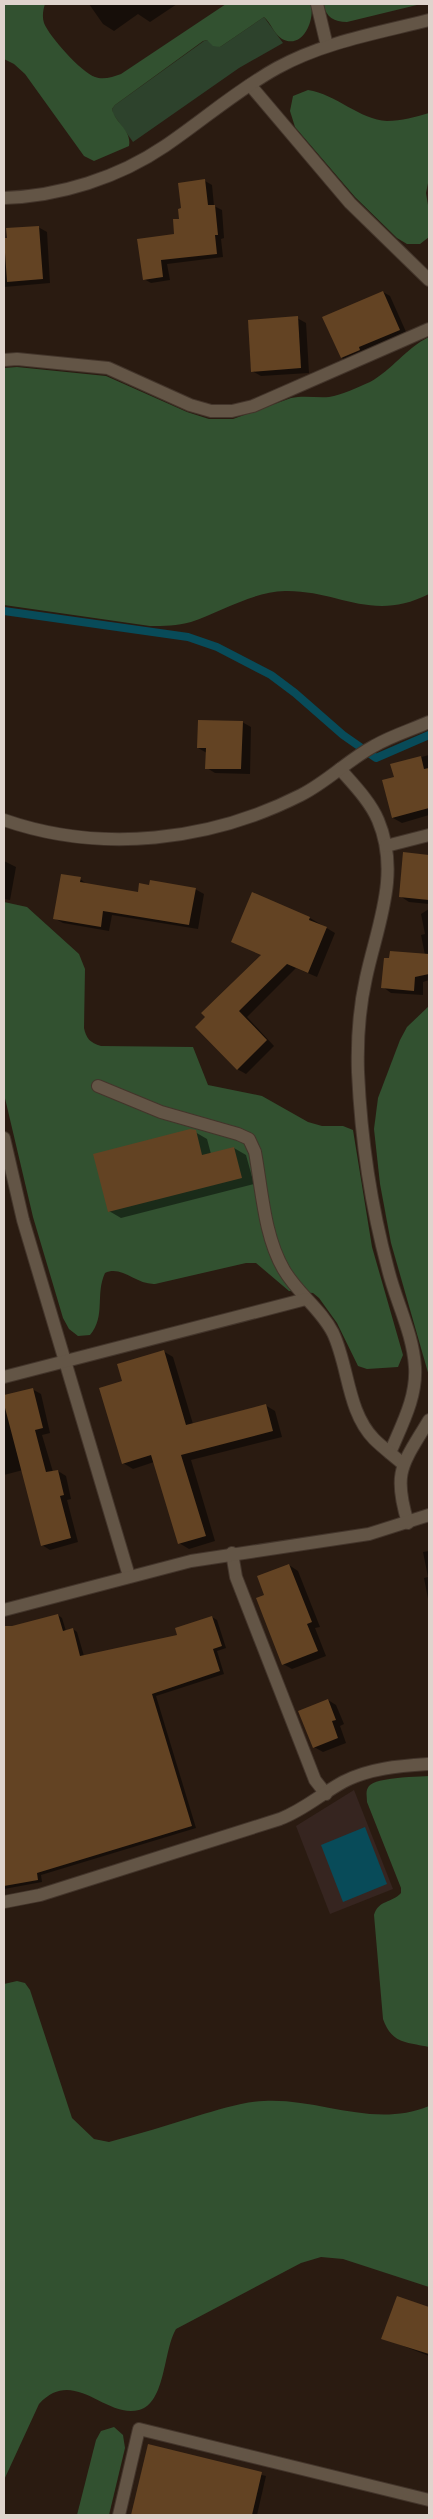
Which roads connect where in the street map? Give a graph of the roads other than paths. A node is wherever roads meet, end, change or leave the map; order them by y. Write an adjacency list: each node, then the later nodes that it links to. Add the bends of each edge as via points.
1 (317, 4): 3 (street)
2 (429, 20): 3 (street)
3 (327, 46): 4 (street, via 277,68)
4 (250, 85): 5 (street, via 163,147 121,171 75,188 44,195); 6 (street, via 350,203)
5 (4, 198)
6 (429, 280)
7 (429, 329): 8 (street, via 253,406 232,411 211,411 190,405 108,368)
8 (4, 360)
9 (429, 722): 10 (street, via 373,746)
10 (340, 768): 11 (street, via 303,794 257,815 209,830 159,838 108,839 57,834); 13 (street, via 378,819)
11 (4, 820)
12 (429, 835): 13 (street)
13 (386, 846): 20 (street, via 384,905 366,976 358,1041 359,1083 375,1215 415,1368 413,1396)
14 (98, 1086): 16 (street, via 161,1112 249,1139 255,1152 273,1247 283,1270)
15 (4, 1138): 17 (street, via 23,1220)
16 (306, 1299): 17 (street); 20 (street, via 330,1327 360,1418 373,1439)
17 (65, 1361): 18 (street); 25 (street)
18 (4, 1377)
19 (429, 1420): 21 (street)
20 (390, 1453): 21 (street)
21 (403, 1464): 23 (street, via 399,1491)
22 (429, 1515): 23 (street)
23 (408, 1523): 24 (street, via 369,1534)
24 (232, 1554): 25 (street); 28 (street, via 236,1577 315,1780)
25 (129, 1576): 26 (street)
26 (4, 1610)
27 (429, 1764): 28 (street, via 396,1766 359,1775)
28 (326, 1794): 29 (street, via 297,1813 280,1819 40,1895)
29 (4, 1902)
30 (429, 2500): 31 (street, via 139,2430)
31 (119, 2515)

